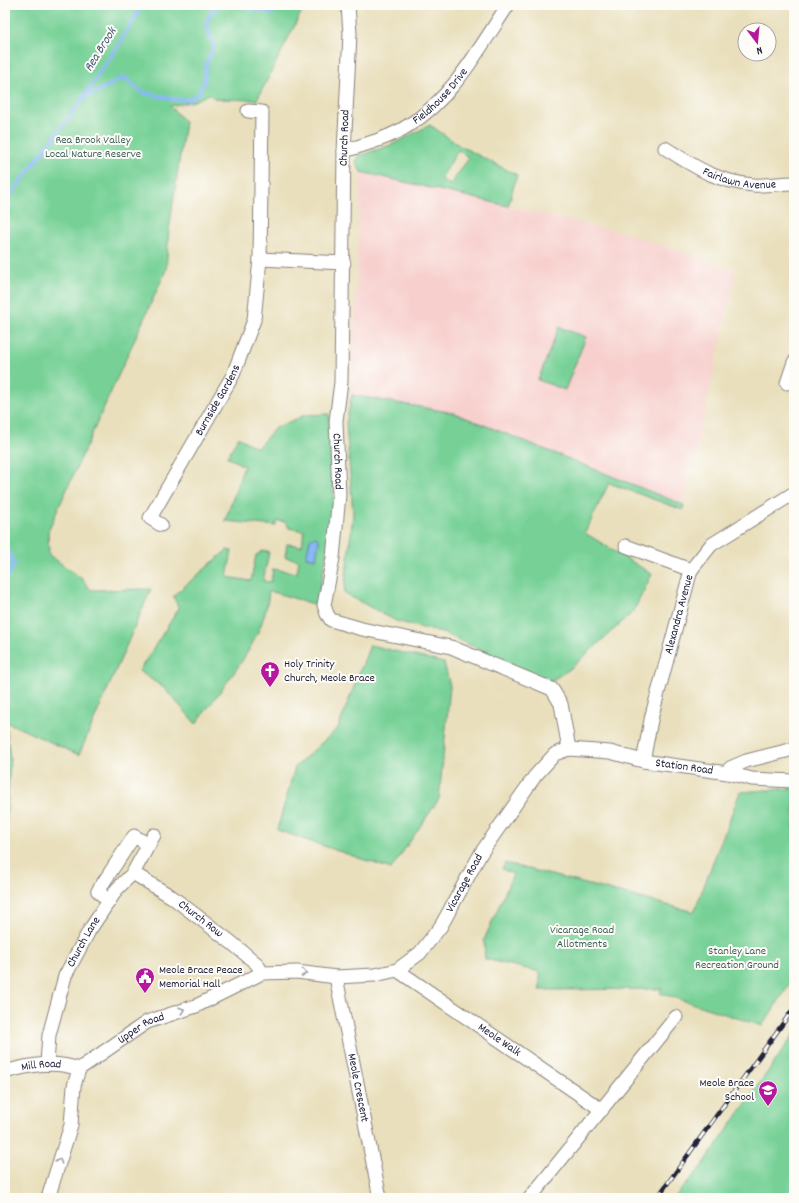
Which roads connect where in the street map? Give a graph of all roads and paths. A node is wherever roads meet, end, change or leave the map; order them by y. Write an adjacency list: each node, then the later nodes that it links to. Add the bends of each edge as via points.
1 (348, 5): 5 (street, Church Road, via 350,34)
2 (508, 5): 5 (street, Fieldhouse Drive, via 447,92 430,111 409,126 390,135)
3 (248, 111): 7 (street, Burnside Gardens, via 262,112)
4 (665, 148): 6 (street, Fairlawn Avenue, via 690,157 705,174 727,181 754,185)
5 (344, 151): 8 (street, Church Road)
6 (794, 184)
7 (260, 259): 8 (street); 10 (street, Burnside Gardens, via 254,320 233,376 150,518)
8 (344, 263): 14 (street, Church Road, via 341,385 336,421 339,495 334,558 324,605 327,614 331,620 362,629 451,647 552,689 561,704)
9 (794, 493): 12 (street, Alexandra Avenue, via 711,545)
10 (161, 525)
11 (626, 546): 12 (street)
12 (691, 570): 15 (street, Alexandra Avenue)
13 (793, 746): 16 (street, Station Road, via 746,761 730,768)
14 (569, 749): 15 (street, Station Road, via 610,752); 20 (street, Vicarage Road, via 555,754 535,776 481,853 441,926 420,953)
15 (642, 762): 16 (street, Station Road)
16 (728, 773): 17 (street, via 752,779)
17 (794, 781)
18 (133, 873): 19 (street, Church Lane, via 117,889); 19 (street, Church Lane, via 151,840 134,836 98,891); 21 (street, Church Row, via 172,897 232,943 257,964)
19 (109, 902): 24 (street, Church Lane, via 89,931 65,976 49,1035)
20 (397, 970): 22 (street, Vicarage Road, via 375,975); 27 (street, Meole Walk)
21 (262, 973): 22 (street, Upper Road, one-way to 22, via 297,972); 25 (street, Upper Road, one-way to 21, via 147,1022 196,1006)
22 (336, 977): 29 (street, Meole Crescent)
23 (676, 1017): 27 (street)
24 (47, 1064): 25 (street, Mill Road); 26 (street, Mill Road, via 30,1065)
25 (79, 1069): 28 (street, one-way to 25, via 70,1125 74,1086)
26 (5, 1072)
27 (602, 1110): 30 (street)
28 (48, 1198)
29 (380, 1198)
30 (530, 1198)

